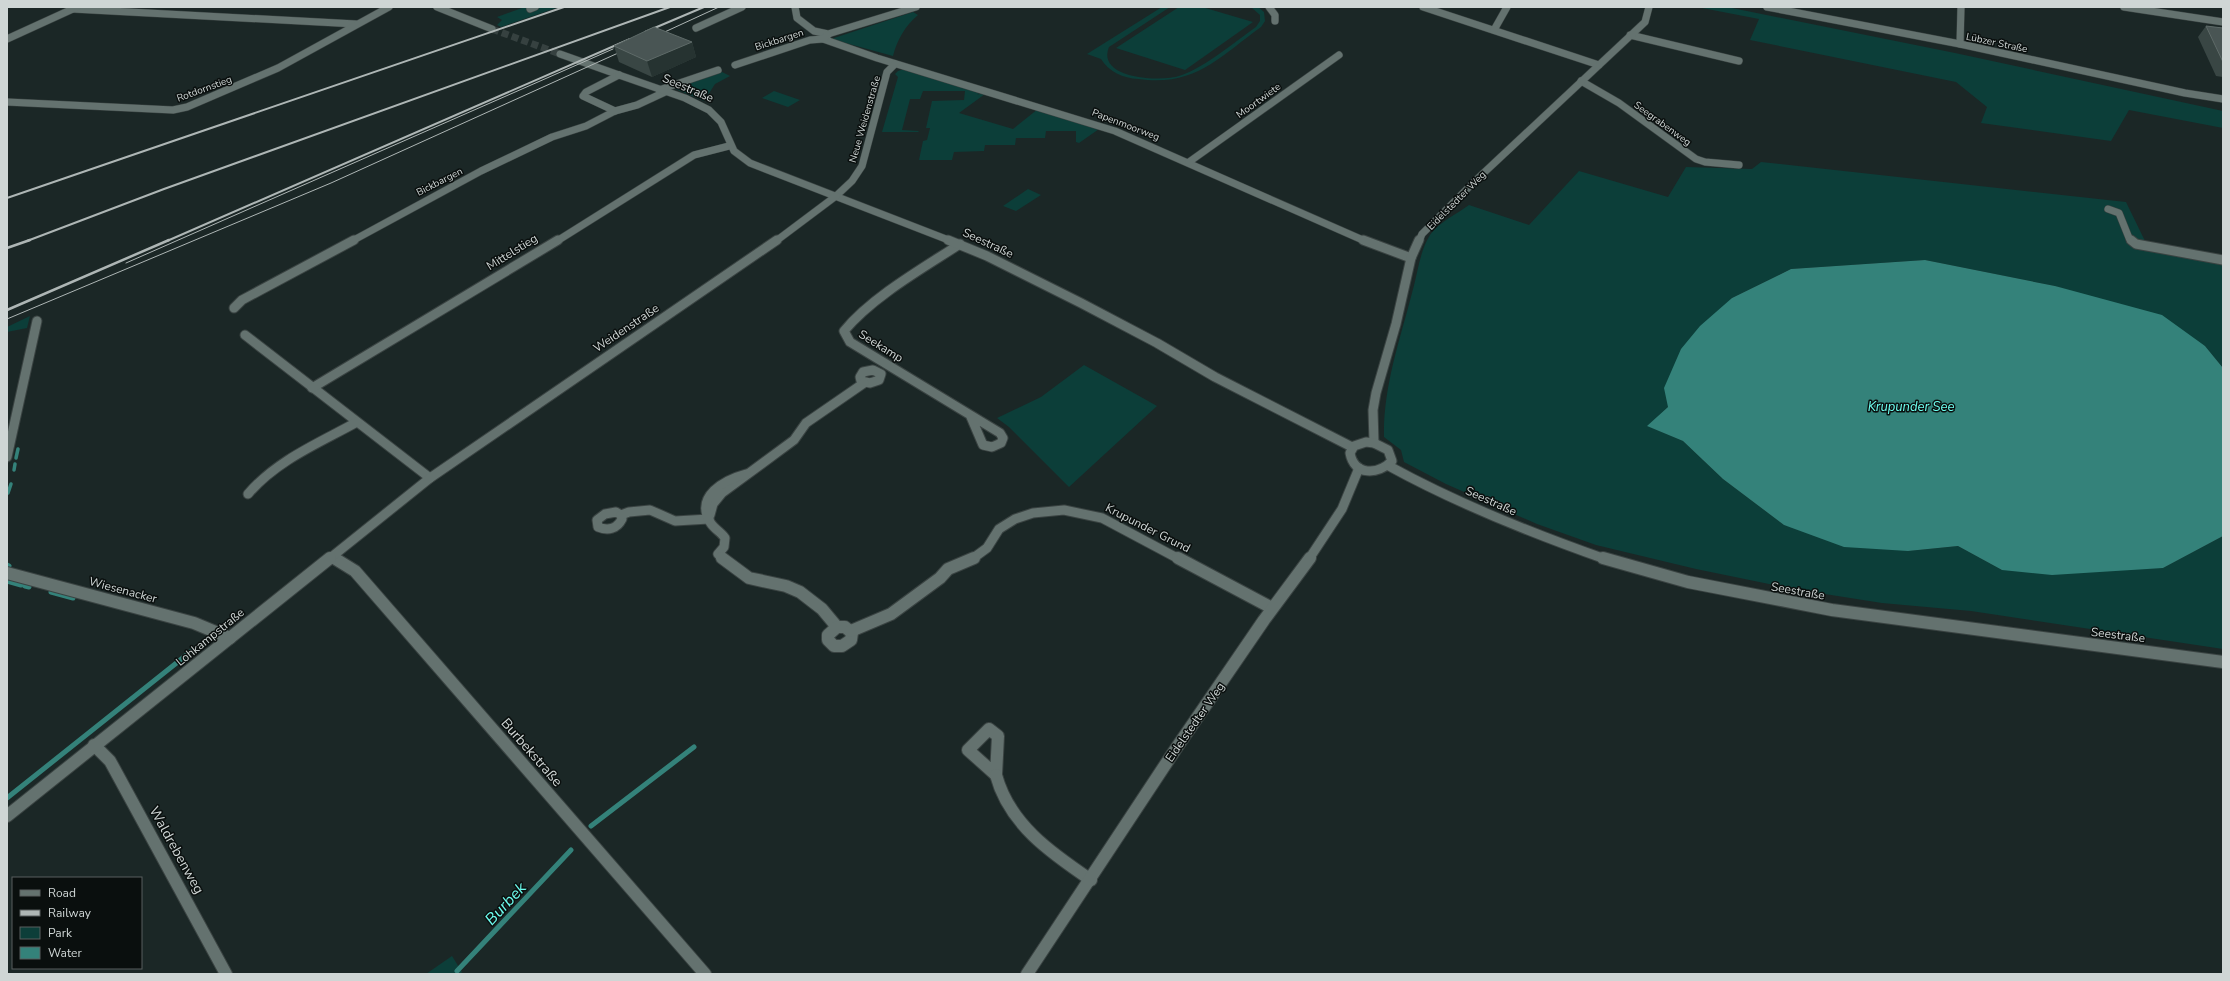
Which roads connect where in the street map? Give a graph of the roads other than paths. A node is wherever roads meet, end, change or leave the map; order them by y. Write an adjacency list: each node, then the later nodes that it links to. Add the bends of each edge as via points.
1 (389, 7): 16 (street, Rotdornstieg)
2 (437, 7): 18 (street)
3 (742, 7): 17 (street)
4 (795, 7): 20 (street, Bickbargen, via 797,18 814,31)
5 (916, 7): 20 (street)
6 (1269, 7): 14 (street, via 1275,15)
7 (1423, 7): 19 (street)
8 (1507, 7): 19 (street)
9 (1649, 7): 21 (street, Eidelstedter Weg, via 1645,22)
10 (1767, 7): 24 (street, Lübzer Straße)
11 (1961, 7): 24 (street)
12 (2124, 7): 15 (street)
13 (75, 8): 16 (street); 22 (street)
14 (1275, 22)
15 (2223, 22)
16 (356, 24): 36 (street, Rotdornstieg, via 278,68 187,107 173,110)
17 (696, 28)
18 (492, 29)
19 (1494, 30): 30 (street)
20 (828, 34): 23 (street)
21 (1630, 35): 27 (street); 30 (street, Eidelstedter Weg)
22 (7, 38)
23 (823, 39): 28 (street, Papenmoorweg); 29 (street, Bickbargen, via 810,40)
24 (1960, 44): 35 (street, Lübzer Straße)
25 (560, 54): 32 (street, Seestraße)
26 (1338, 55): 39 (street, Moortwiete)
27 (1739, 61)
28 (895, 64): 39 (street, Papenmoorweg, via 909,66 1098,124); 41 (street, Neue Weidenstraße, via 887,72 862,166 852,181)
29 (734, 65)
30 (1598, 65): 33 (street, Eidelstedter Weg)
31 (718, 70): 34 (street, Bickbargen)
32 (619, 75): 34 (street, Seestraße); 37 (street, via 583,96)
33 (1581, 81): 40 (street, Seegrabenweg, via 1619,103 1696,158 1705,162); 44 (street, Eidelstedter Weg, via 1429,226 1418,241)
34 (662, 91): 37 (street, Bickbargen, via 637,105); 38 (street, Seestraße, via 707,108 720,120)
35 (2223, 99)
36 (7, 102)
37 (615, 111): 46 (street, Bickbargen, via 586,126 552,137 468,178 242,300)
38 (729, 146): 41 (street, Seestraße, via 735,153 756,166); 50 (street, Mittelstieg, via 694,155 469,294)
39 (1189, 162): 44 (street, Papenmoorweg, via 1389,251)
40 (1738, 165)
41 (836, 196): 43 (street, Seestraße); 58 (street, Weidenstraße, via 800,224)
42 (2108, 209): 45 (street, via 2119,213 2129,238 2136,244)
43 (960, 244): 49 (street, Seekamp, via 916,272 847,325 844,331 846,337); 54 (street, Seestraße, via 1081,303 1215,377)
44 (1411, 258): 53 (street, Eidelstedter Weg, via 1374,404)
45 (2223, 260)
46 (234, 308)
47 (37, 321): 55 (street)
48 (244, 336): 50 (street)
49 (888, 366): 51 (street, Seekamp); 61 (street, via 879,372 879,380 864,382 811,420 794,440 717,498 710,510)
50 (310, 387): 52 (street)
51 (971, 417)
52 (357, 422): 58 (street); 59 (street, via 283,464 254,485)
53 (1374, 443): 54 (street, via 1366,442); 56 (street, via 1388,450 1392,456)
54 (1352, 447): 57 (street, via 1349,458)
55 (7, 457)
56 (1389, 466): 57 (street, via 1375,472); 68 (street, Seestraße, via 1474,508 1539,536 1611,561 1688,582 1832,610)
57 (1359, 468): 64 (street, Eidelstedter Weg, via 1349,496 1335,521)
58 (430, 478): 62 (street, Lohkampstraße)
59 (248, 494)
60 (621, 515): 61 (street, via 650,510 675,521)
61 (709, 519): 65 (street, via 725,538 724,547 718,554 744,576 787,586 797,591 832,617)
62 (332, 557): 67 (street, Lohkampstraße); 74 (street, Burbekstraße, via 355,571)
63 (7, 573): 67 (street, Wiesenacker, via 201,625)
64 (1272, 608): 66 (street, Krupunder Grund, via 1102,518 1076,511 1052,510 1025,515 1006,523 981,554 948,570 891,614); 72 (street, Eidelstedter Weg, via 1147,792)
65 (838, 627): 66 (street, via 845,627); 66 (street, via 830,632 827,638 834,646 842,646 848,642 852,636)
66 (851, 631)
67 (230, 638): 69 (street, Lohkampstraße)
68 (2223, 662)
69 (94, 745): 71 (street, Lohkampstraße); 73 (street, Waldrebenweg, via 110,761)
70 (996, 775): 72 (street, via 1016,817 1032,836 1046,849)
71 (7, 816)
72 (1091, 880): 75 (street, Eidelstedter Weg)
73 (226, 974)
74 (706, 974)
75 (1028, 974)

